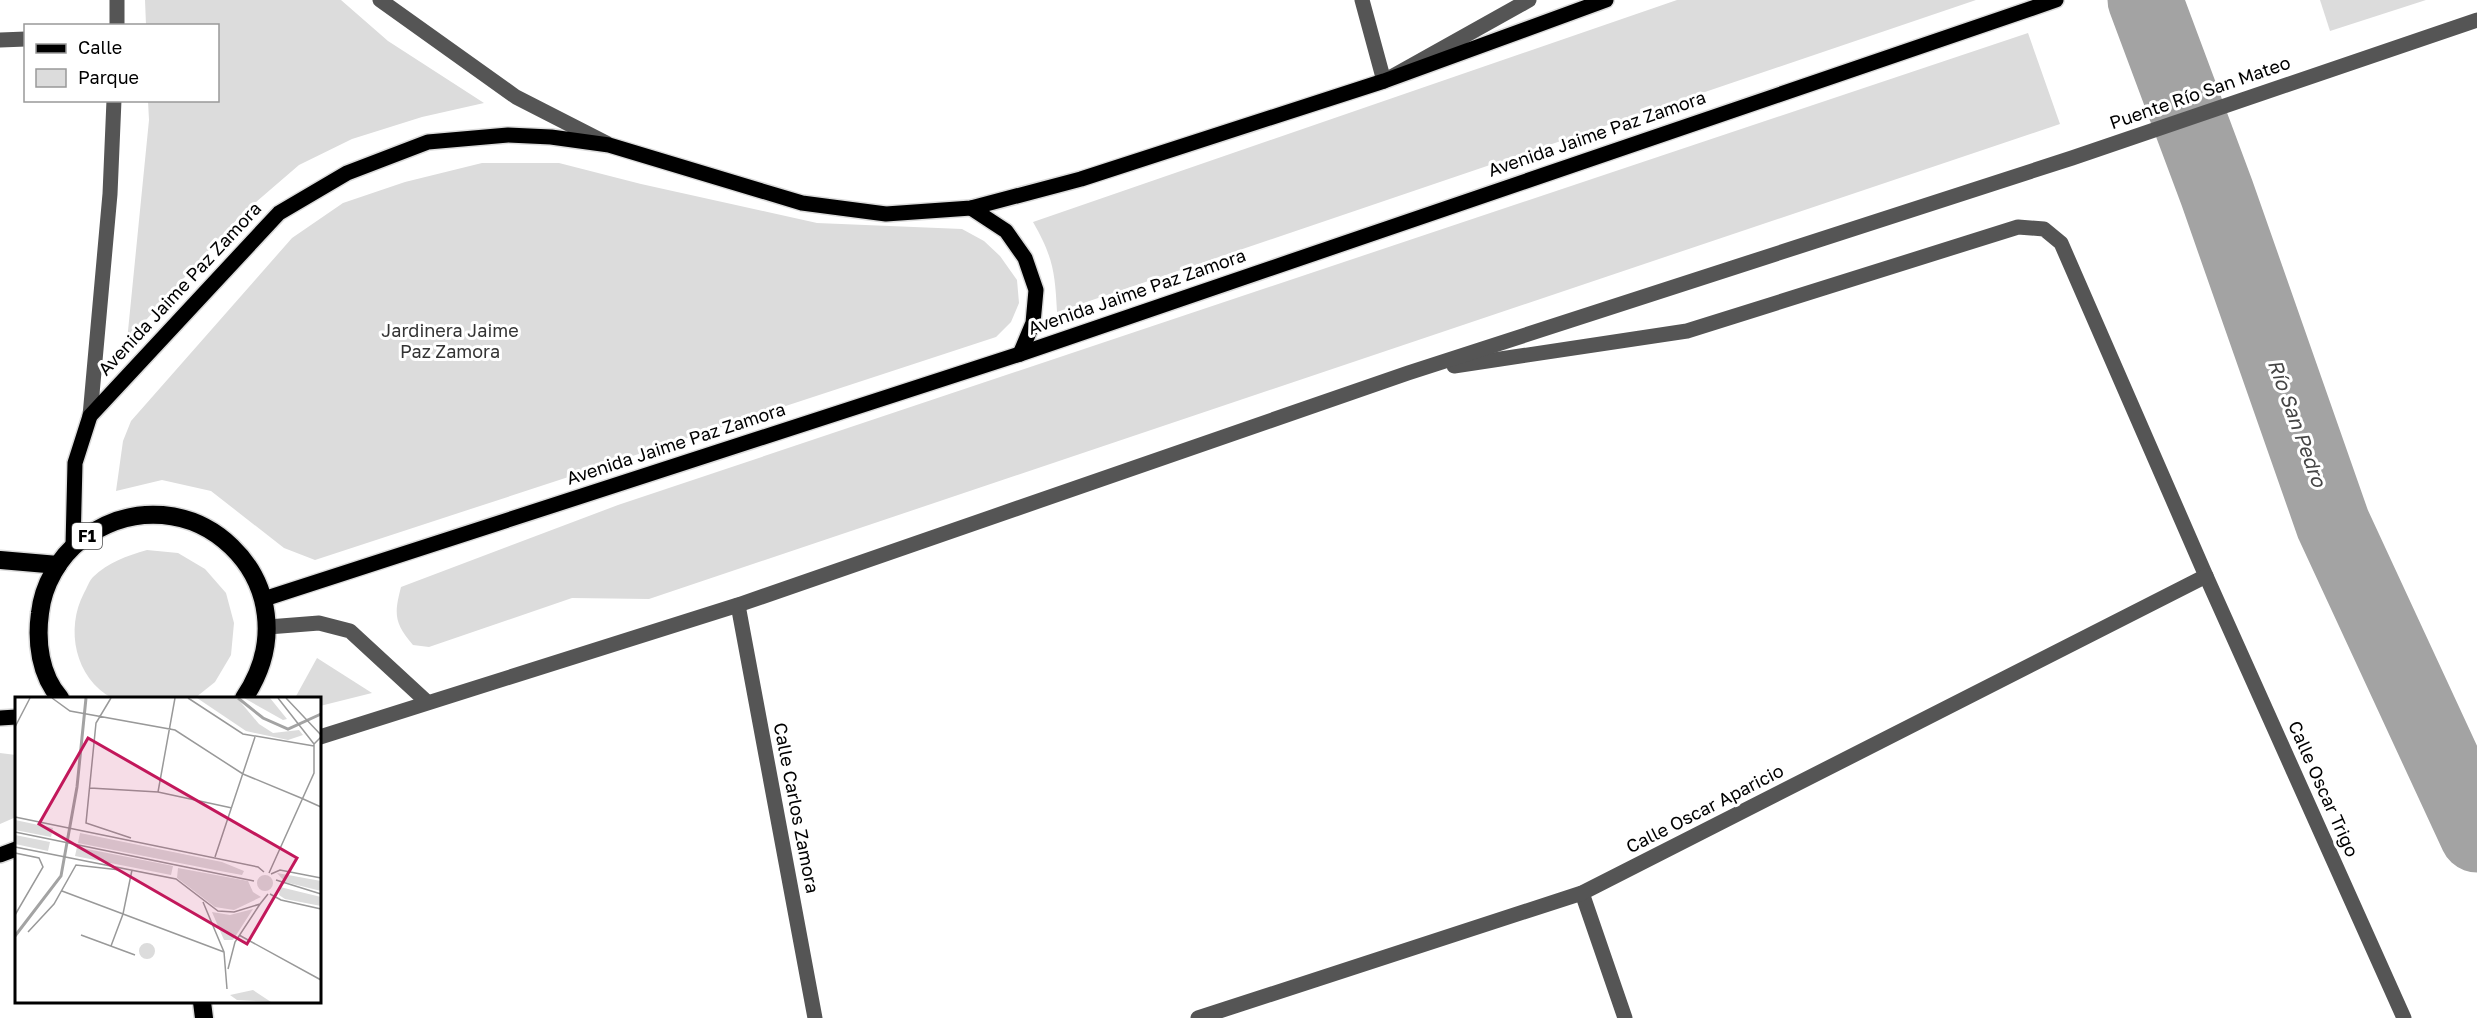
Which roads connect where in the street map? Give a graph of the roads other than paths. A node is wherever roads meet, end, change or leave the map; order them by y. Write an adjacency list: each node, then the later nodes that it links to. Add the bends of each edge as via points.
1 (117, 0): 8 (street)
2 (380, 0): 13 (street, via 516,97)
3 (1362, 0): 11 (street)
4 (1529, 0): 11 (street)
5 (1606, 0): 11 (main road, Avenida Jaime Paz Zamora)
6 (2056, 0): 15 (main road, Avenida Jaime Paz Zamora)
7 (2477, 20): 16 (street, Puente Río San Mateo, via 2072,158)
8 (117, 24)
9 (24, 39): 10 (street)
10 (0, 40)
11 (1384, 81): 14 (main road, Avenida Jaime Paz Zamora, via 1081,178)
12 (114, 102): 17 (street, via 110,194)
13 (609, 145): 14 (main road, Avenida Jaime Paz Zamora, via 802,202 886,214); 17 (main road, Avenida Jaime Paz Zamora, via 508,135 428,142 346,173 279,213)
14 (971, 208): 15 (main road, via 1006,231 1025,258 1036,290 1033,323)
15 (1020, 354): 22 (main road, Avenida Jaime Paz Zamora)
16 (1408, 373): 21 (street, Calle Oscar Trigo, via 1687,331 2019,227 2044,229 2061,243); 23 (street)
17 (90, 416): 18 (main road, Avenida Jaime Paz Zamora, via 75,463)
18 (73, 546): 20 (highway, F1); 22 (highway, F1, via 93,531 126,518 161,514 196,523 226,541 250,567)
19 (0, 560): 20 (highway, F1)
20 (57, 565): 25 (highway, F1, via 41,598 37,635 42,665)
21 (2206, 576): 33 (street, Calle Oscar Aparicio); 39 (street, Calle Oscar Trigo)
22 (264, 599): 24 (highway, F1)
23 (738, 605): 27 (street); 36 (street, Calle Carlos Zamora)
24 (268, 627): 26 (highway, F1, via 265,655); 27 (street, via 319,623 350,632)
25 (58, 697)
26 (245, 697)
27 (427, 702): 30 (street)
28 (15, 717): 29 (main road)
29 (0, 718)
30 (321, 736)
31 (15, 849): 32 (main road)
32 (0, 855)
33 (1582, 893): 37 (street, Calle Oscar Aparicio); 38 (street)
34 (202, 1003): 35 (highway)
35 (204, 1018)
36 (815, 1018)
37 (1198, 1018)
38 (1625, 1018)
39 (2404, 1018)

